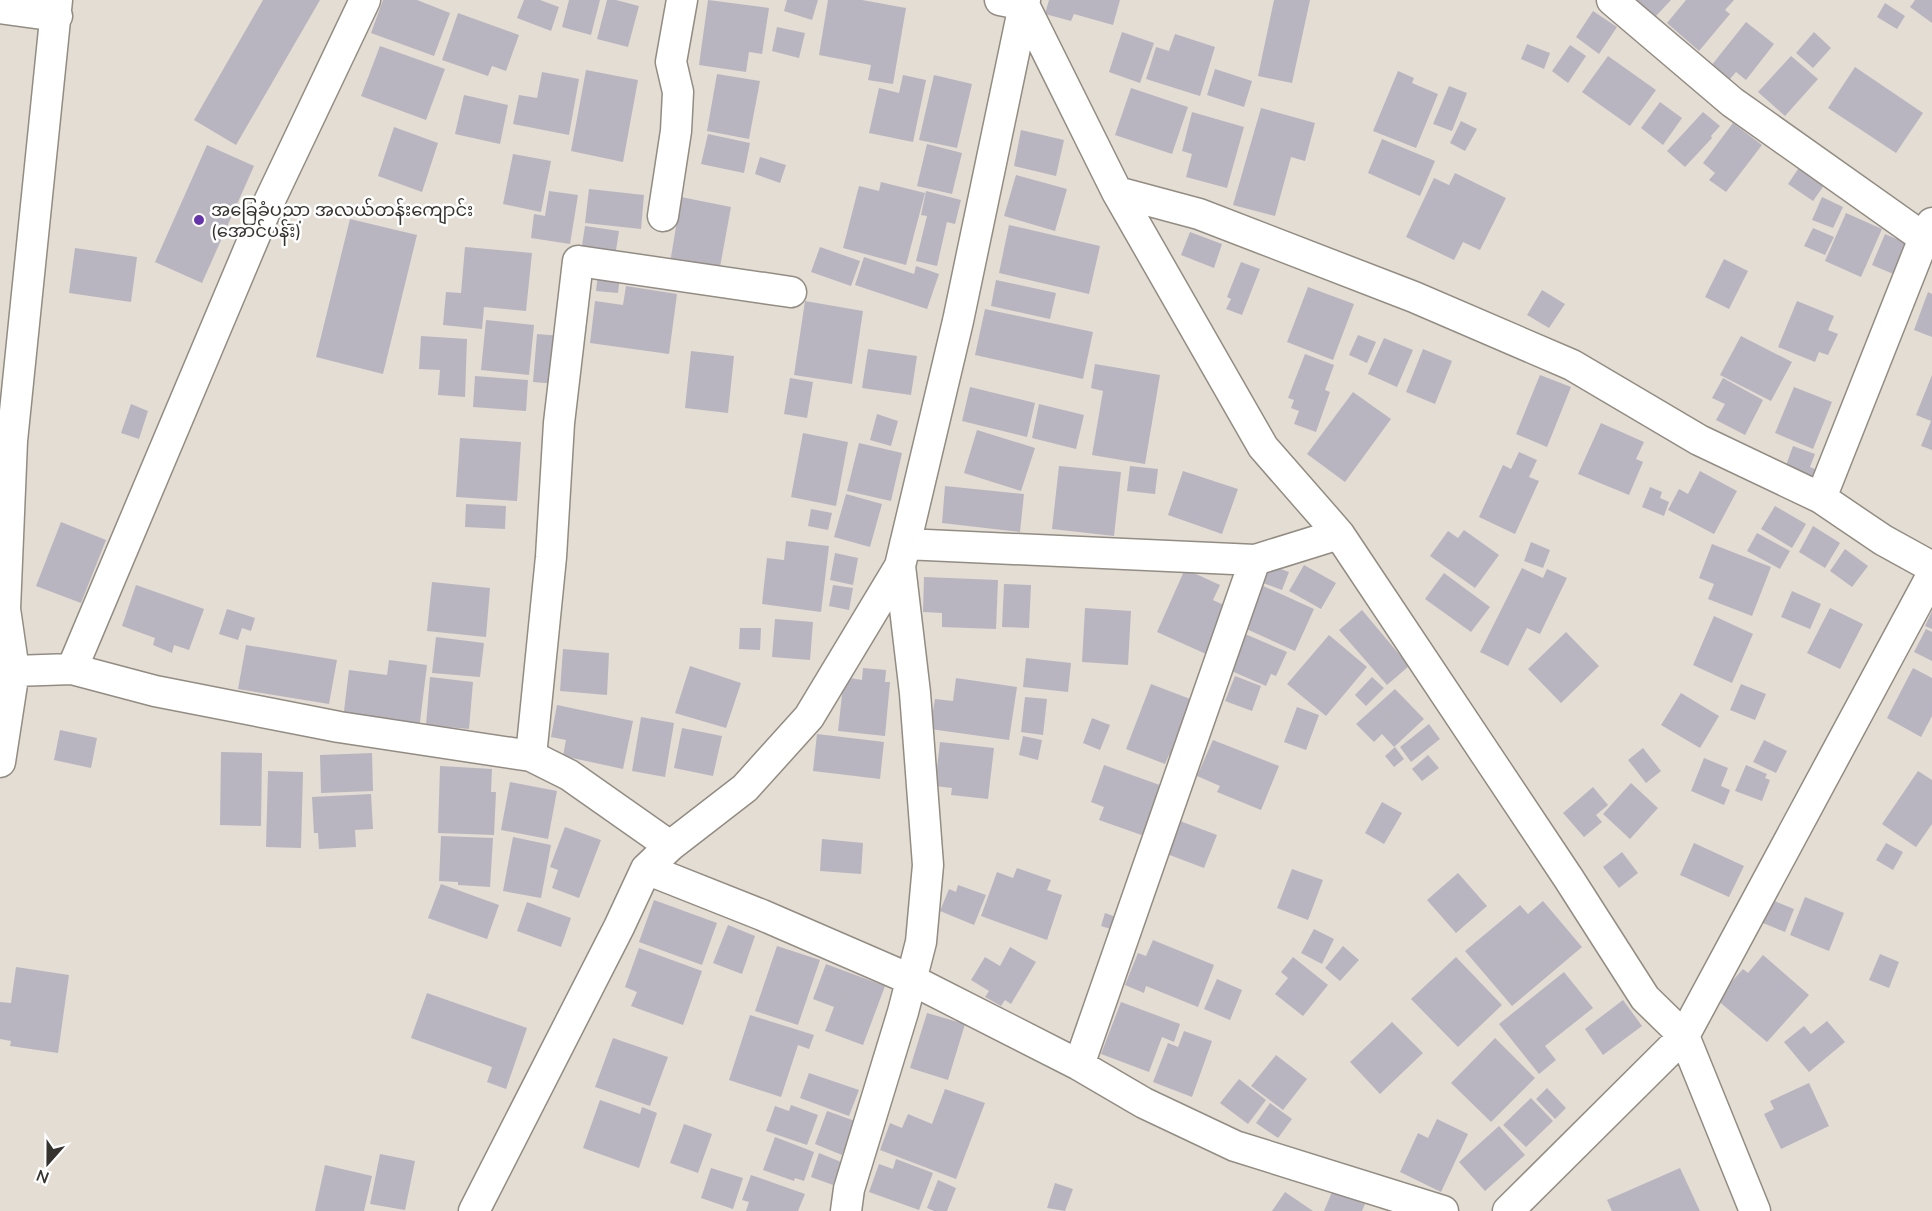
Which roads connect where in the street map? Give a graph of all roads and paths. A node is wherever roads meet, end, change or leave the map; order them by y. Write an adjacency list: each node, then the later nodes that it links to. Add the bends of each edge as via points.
1 (365, 0): 18 (street, via 269,202)
2 (682, 0): 8 (street, via 671,62 678,92 676,131)
3 (1612, 0): 9 (street, via 1732,102)
4 (1016, 2): 7 (street); 13 (street, via 958,321)
5 (0, 8): 6 (street)
6 (57, 8): 17 (street, via 12,441)
7 (1118, 192): 11 (street, via 1210,218 1414,297 1572,365 1699,440); 12 (street, via 1263,447)
8 (663, 216)
9 (1928, 230): 11 (street)
10 (791, 292): 19 (street, via 578,261 559,423 551,557)
11 (1821, 498): 15 (street)
12 (1339, 534): 14 (street); 24 (street, via 1645,998)
13 (903, 555): 14 (street); 21 (street, via 810,717 744,788); 23 (street, via 928,865 921,942)
14 (1255, 560): 25 (street)
15 (1932, 567)
16 (1932, 575): 24 (street)
17 (5, 666): 18 (street); 20 (street)
18 (72, 669): 19 (street, via 155,691 339,727)
19 (531, 756): 21 (street, via 569,775)
20 (0, 762)
21 (670, 846): 22 (street)
22 (646, 869): 23 (street); 26 (street)
23 (912, 980): 25 (street); 27 (street, via 849,1189)
24 (1684, 1036): 29 (street); 30 (street)
25 (1079, 1065): 28 (street, via 1144,1103 1235,1146)
26 (474, 1211)
27 (846, 1211)
28 (1443, 1211)
29 (1508, 1211)
30 (1755, 1211)

